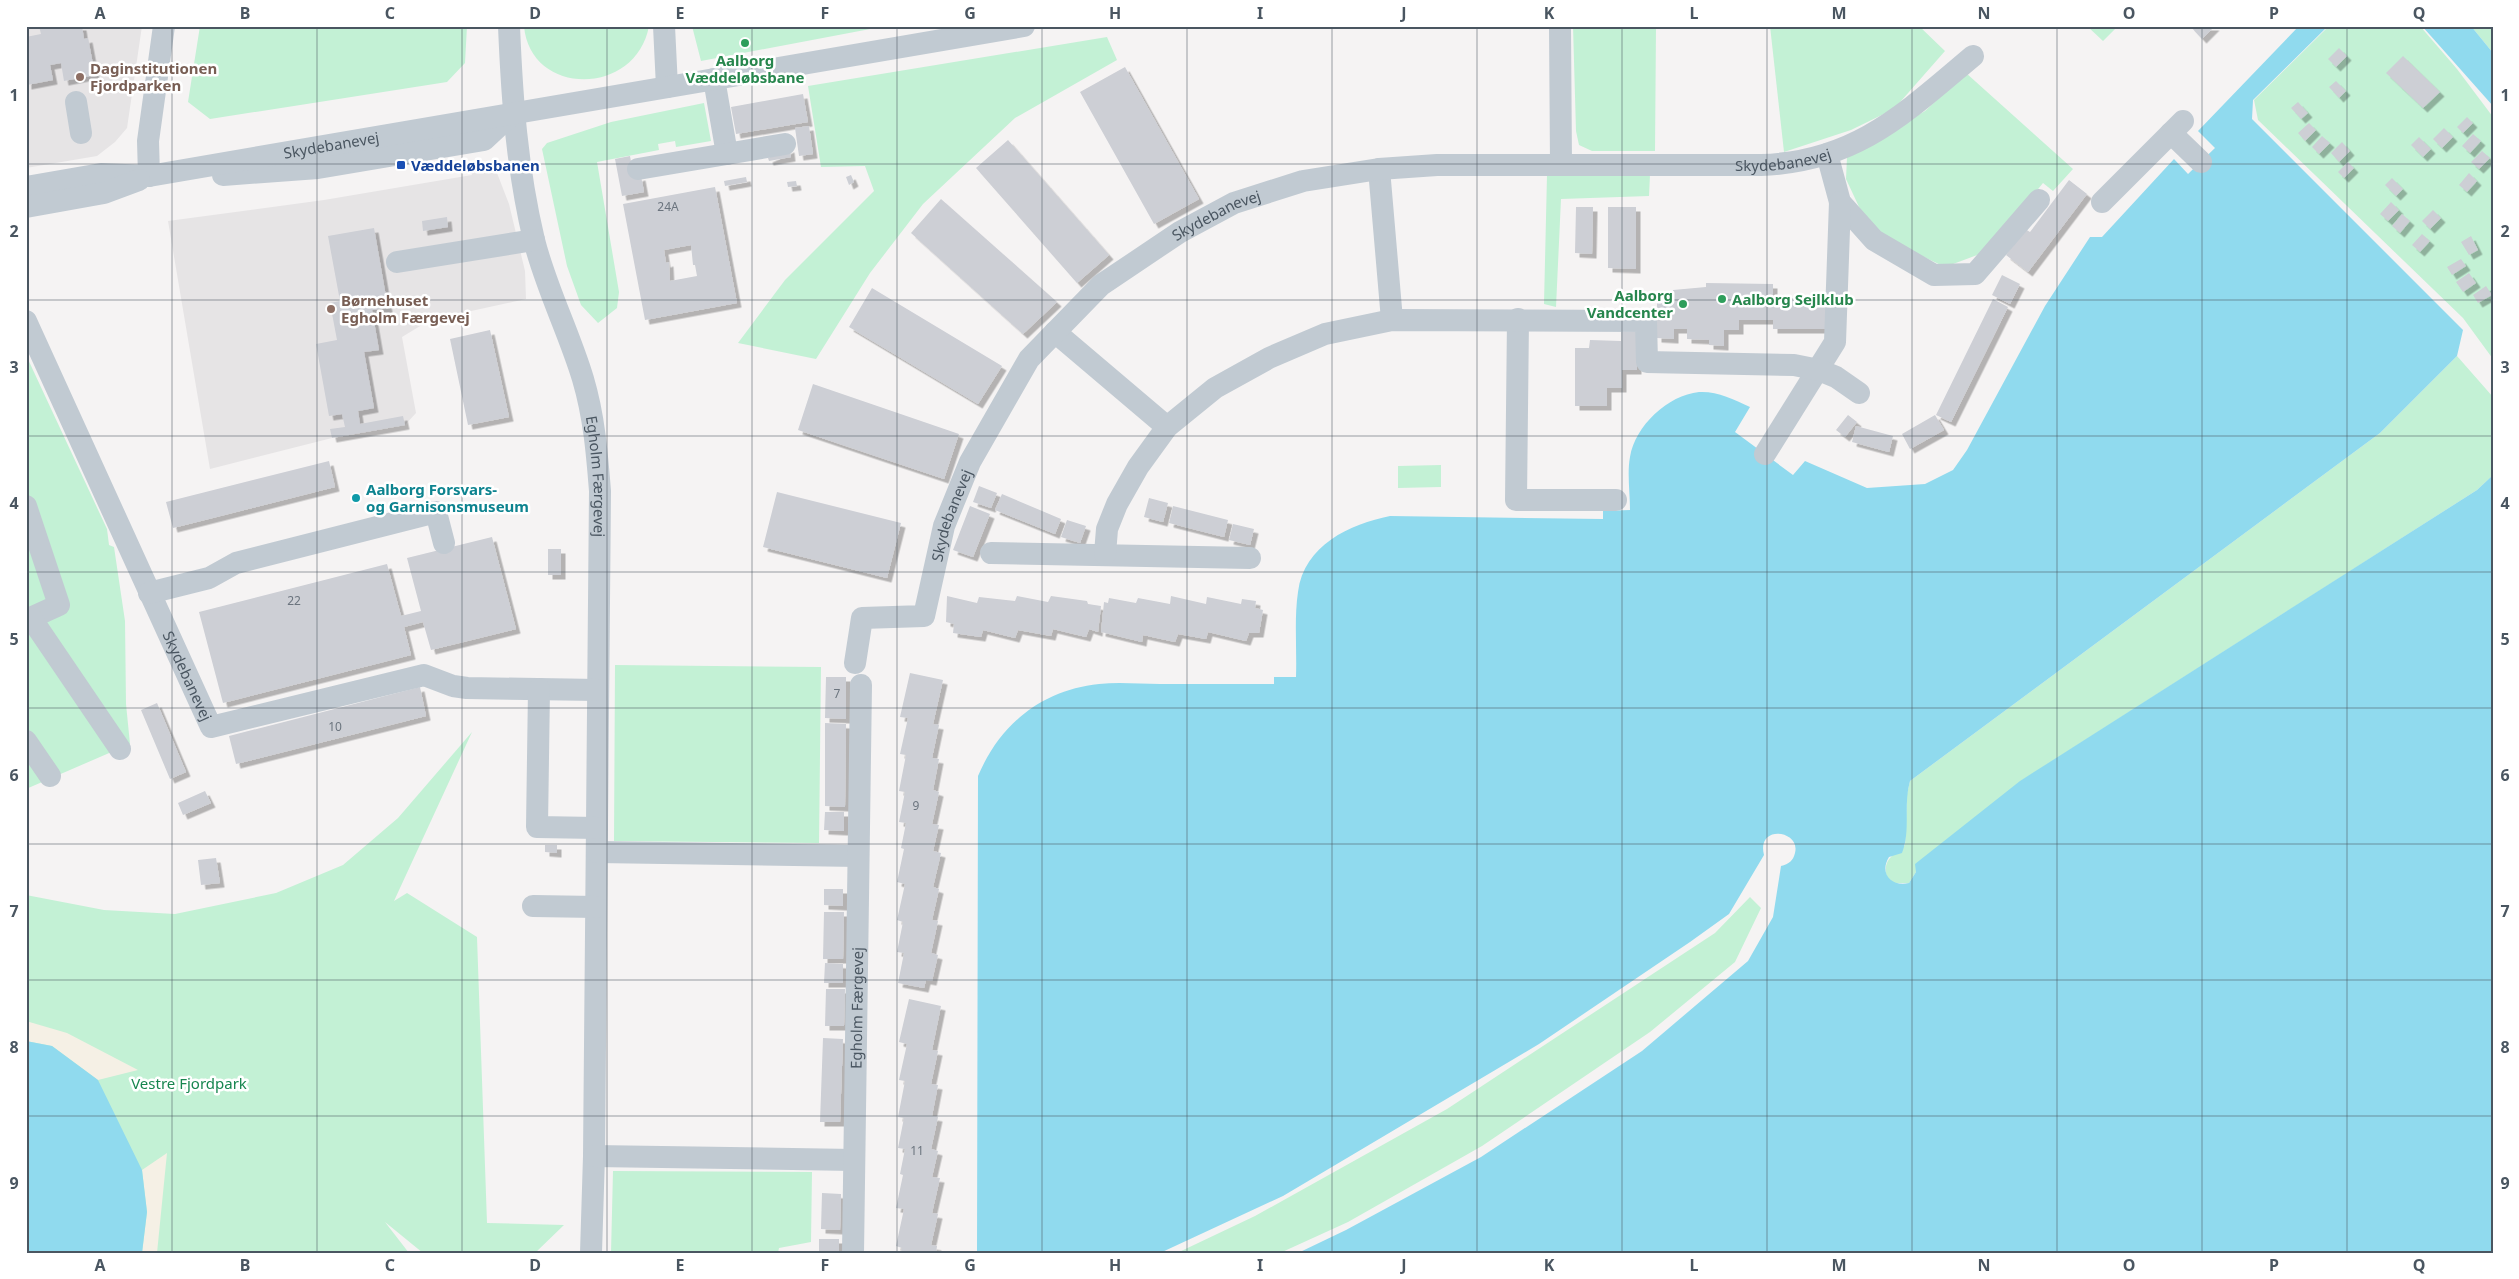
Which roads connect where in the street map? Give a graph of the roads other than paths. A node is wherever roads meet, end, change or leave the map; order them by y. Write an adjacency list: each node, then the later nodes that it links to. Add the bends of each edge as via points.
1 (164, 26): 19 (street, via 148,141)
2 (509, 26): 10 (street)
3 (664, 26): 8 (street)
4 (1024, 26): 7 (street, Skydebanevej)
5 (1560, 26): 16 (street)
6 (1973, 56): 14 (street, Skydebanevej, via 1896,120)
7 (714, 79): 8 (street, Skydebanevej); 13 (street)
8 (667, 87): 10 (street, Skydebanevej)
9 (76, 102): 11 (street)
10 (512, 114): 19 (street, Skydebanevej); 25 (street, Egholm Færgevej)
11 (81, 133)
12 (785, 144): 13 (street)
13 (727, 154): 17 (street)
14 (1827, 154): 16 (street, Skydebanevej, via 1780,165); 22 (street)
15 (2201, 162): 23 (street, via 2177,127)
16 (1561, 165): 18 (street, Skydebanevej, via 1437,165)
17 (638, 169)
18 (1378, 169): 28 (street); 30 (street, Skydebanevej, via 1303,181 1234,204 1180,232 1108,280)
19 (149, 176): 20 (street, Skydebanevej, via 101,174); 24 (street, Skydebanevej, via 104,193)
20 (26, 187)
21 (2039, 200): 22 (street, via 1975,274 1934,275 1874,240)
22 (1840, 202): 31 (street, via 1835,342)
23 (2102, 202)
24 (26, 206)
25 (534, 240): 26 (street); 46 (street, Egholm Færgevej, via 583,379 596,435 600,491)
26 (397, 262)
27 (1518, 319): 28 (street); 31 (street, via 1646,321 1647,362 1794,366); 35 (street, via 1516,500)
28 (1392, 320): 33 (street, via 1325,334 1269,358 1215,388)
29 (26, 321): 41 (street, Skydebanevej)
30 (1055, 332): 33 (street); 43 (street, Skydebanevej, via 1029,359 970,462 944,526 924,616 862,618)
31 (1819, 370): 32 (street, via 1836,377); 34 (street)
32 (1858, 393)
33 (1167, 427): 39 (street, via 1138,466 1116,504 1107,528)
34 (1765, 454)
35 (1616, 500)
36 (26, 506): 42 (street, via 59,605)
37 (444, 544): 41 (street, via 436,512 236,563 209,578)
38 (991, 553): 39 (street)
39 (1105, 554): 40 (street)
40 (1250, 558)
41 (149, 593): 45 (street, Skydebanevej, via 211,727 424,675 467,688)
42 (29, 619): 48 (street)
43 (855, 663)
44 (861, 685): 52 (street, Egholm Færgevej)
45 (539, 688): 46 (street, Skydebanevej); 50 (street, via 537,826)
46 (598, 690): 50 (street, Egholm Færgevej)
47 (26, 741): 49 (street)
48 (120, 748)
49 (50, 776)
50 (597, 828): 51 (street, Egholm Færgevej)
51 (596, 852): 52 (street); 54 (street, Egholm Færgevej)
52 (858, 856): 56 (street, Egholm Færgevej)
53 (533, 906): 54 (street)
54 (596, 907): 55 (street, Egholm Færgevej)
55 (594, 1156): 56 (street); 57 (street, Egholm Færgevej)
56 (854, 1160): 58 (street, Egholm Færgevej)
57 (591, 1253)
58 (853, 1253)

